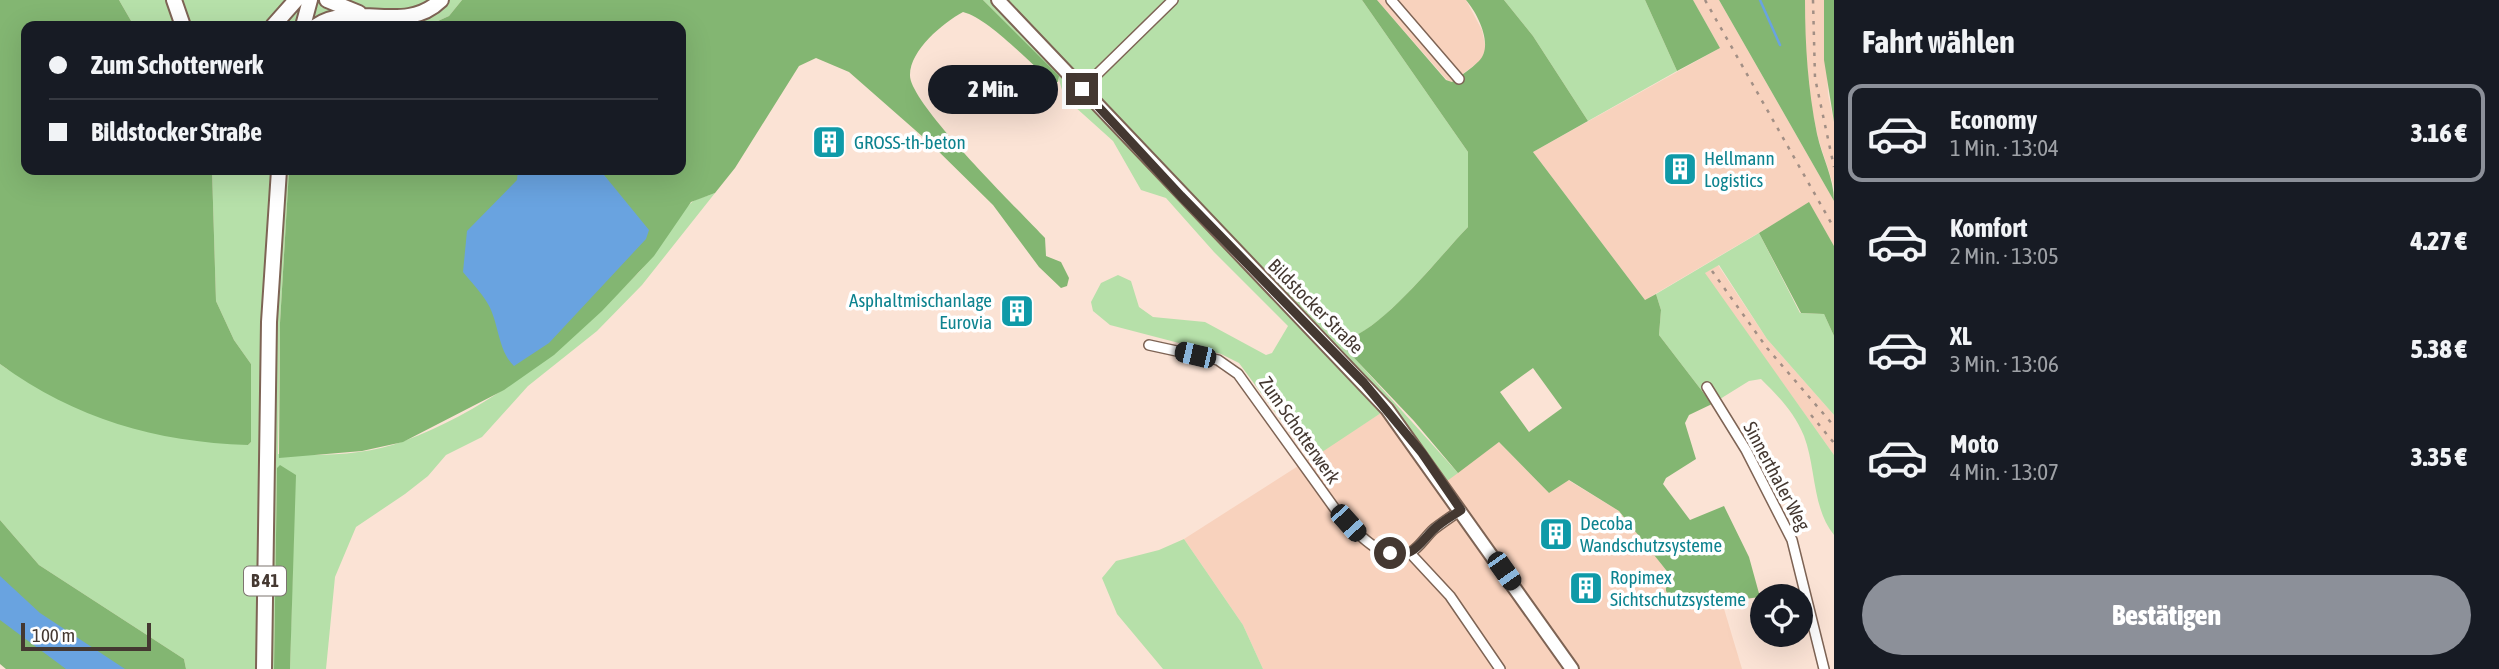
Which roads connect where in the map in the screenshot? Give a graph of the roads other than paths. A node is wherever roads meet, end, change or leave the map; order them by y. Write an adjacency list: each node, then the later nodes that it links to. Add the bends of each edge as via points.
1 (174, 0): 10 (highway)
2 (296, 0): 11 (highway)
3 (310, 0): 12 (highway)
4 (327, 0): 9 (highway)
5 (441, 0): 9 (highway, via 411,17)
6 (998, 0): 15 (main road, Bildstocker Straße)
7 (1173, 0): 15 (street)
8 (1391, 0): 14 (street)
9 (363, 15): 13 (highway)
10 (182, 21)
11 (277, 21)
12 (304, 21)
13 (325, 21)
14 (1459, 79)
15 (1082, 89): 21 (main road, Bildstocker Straße, via 1364,383 1422,453)
16 (270, 175): 18 (highway)
17 (278, 175): 18 (highway, B 41)
18 (275, 209): 23 (highway, B 41)
19 (1149, 345): 22 (street, Zum Schotterwerk, via 1228,366 1357,534 1390,553)
20 (1707, 387): 26 (street, Sinnerthaler Weg, via 1792,540)
21 (1461, 510): 22 (street); 25 (main road, Bildstocker Straße)
22 (1410, 553): 24 (street, via 1450,596)
23 (264, 669)
24 (1500, 669)
25 (1572, 669)
26 (1824, 669)

